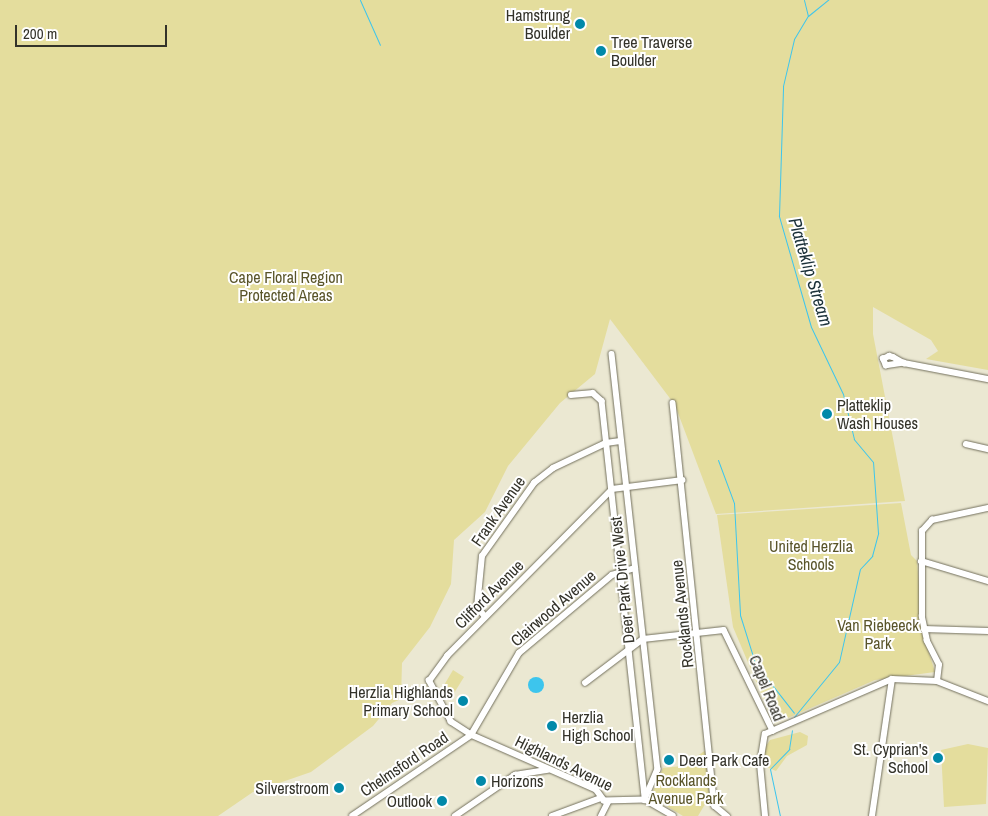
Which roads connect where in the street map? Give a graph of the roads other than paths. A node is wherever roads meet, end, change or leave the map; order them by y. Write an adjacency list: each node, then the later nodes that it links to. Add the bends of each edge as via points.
1 (612, 354): 6 (street, Deer Park Drive West)
2 (904, 363): 3 (street)
3 (988, 379)
4 (571, 395): 7 (street, via 590,392 601,398)
5 (673, 403): 10 (street, Rocklands Avenue)
6 (620, 441): 7 (street, Frank Avenue); 11 (street, Deer Park Drive West)
7 (606, 443): 12 (street); 18 (street, Frank Avenue, via 541,475 485,551 477,604)
8 (966, 444): 9 (street)
9 (988, 449)
10 (682, 480): 11 (street); 21 (street, Rocklands Avenue)
11 (626, 487): 12 (street); 15 (street, Deer Park Drive West)
12 (612, 489): 16 (street); 18 (street, Clifford Avenue)
13 (988, 508): 14 (street, via 930,521 922,531)
14 (921, 561): 17 (street); 19 (street)
15 (635, 568): 16 (street, Clairwood Avenue); 22 (street, Deer Park Drive West)
16 (621, 572): 23 (street); 29 (street, Clairwood Avenue, via 519,653)
17 (988, 581)
18 (485, 617): 29 (street, Clifford Avenue, via 429,678 451,722)
19 (924, 629): 20 (street); 25 (street, via 939,665)
20 (988, 631)
21 (697, 632): 22 (street); 28 (street, Capel Road, via 724,630); 41 (street, Rocklands Avenue, via 715,806)
22 (643, 639): 23 (street); 32 (street, Deer Park Drive West)
23 (630, 646): 26 (street); 31 (street)
24 (892, 679): 25 (street); 28 (street); 43 (street)
25 (937, 681): 27 (street)
26 (585, 683)
27 (988, 701)
28 (773, 730): 42 (street, Capel Road, via 761,743)
29 (471, 735): 30 (street, Highlands Avenue); 36 (street, Chelmsford Road)
30 (552, 770): 33 (street, Highlands Avenue, via 596,790); 37 (street, via 515,776)
31 (643, 778): 32 (street); 34 (street)
32 (657, 778): 34 (street)
33 (601, 798): 35 (street, Highlands Avenue); 38 (street)
34 (645, 800): 35 (street, Highlands Avenue); 40 (street)
35 (608, 802): 39 (street)
36 (352, 816)
37 (455, 816)
38 (552, 816)
39 (602, 816)
40 (673, 816)
41 (726, 816)
42 (765, 816)
43 (872, 816)

